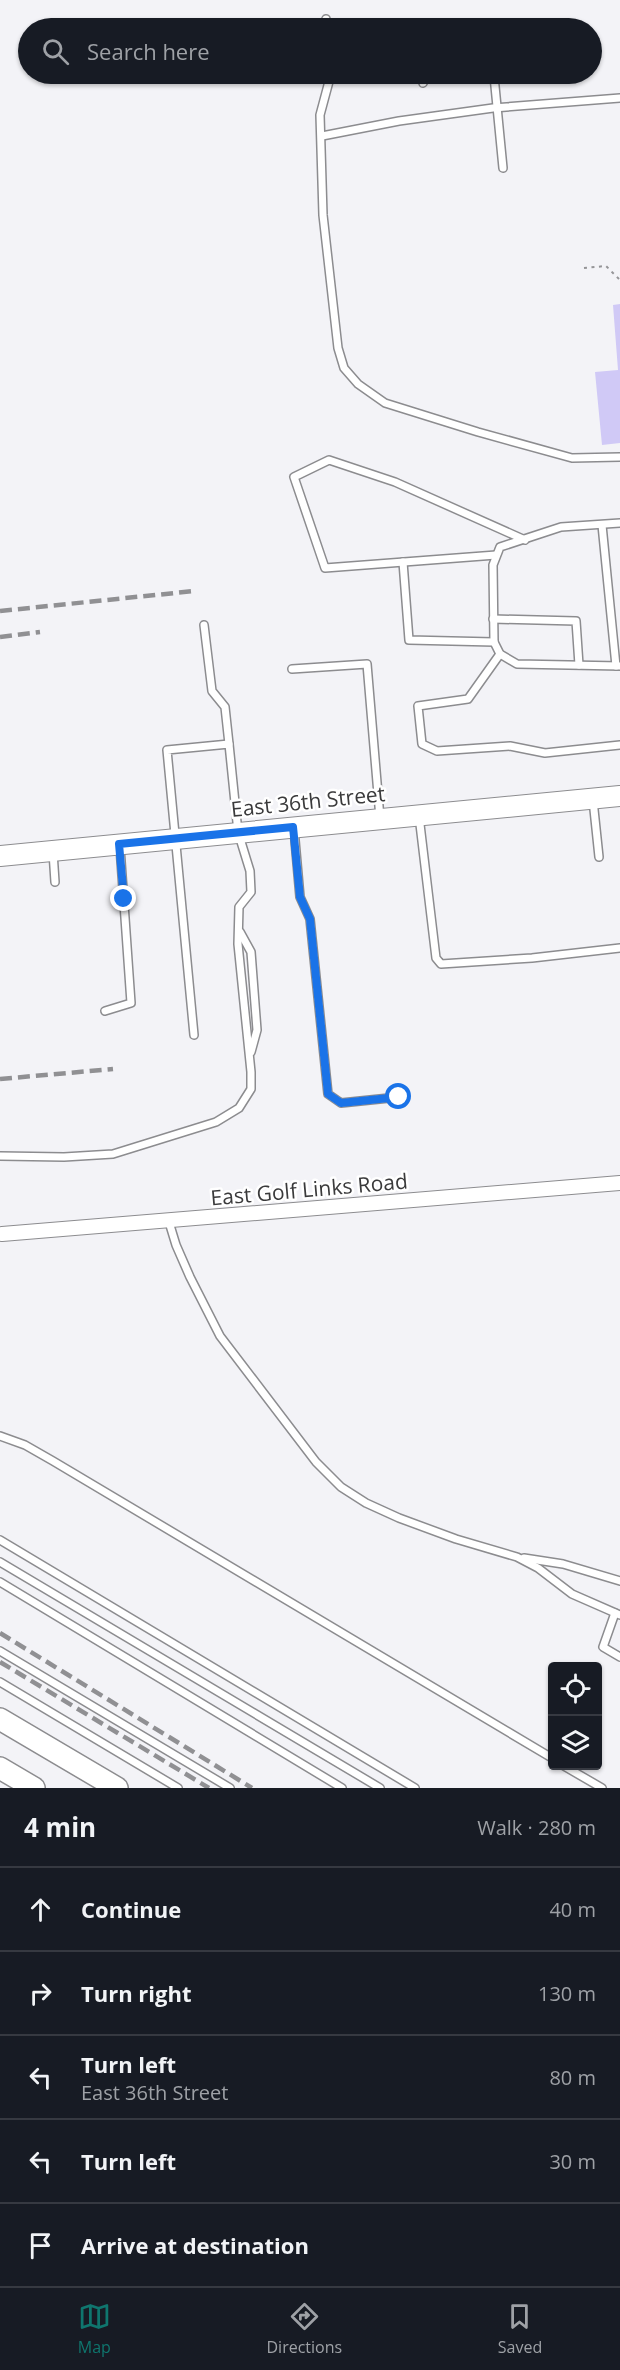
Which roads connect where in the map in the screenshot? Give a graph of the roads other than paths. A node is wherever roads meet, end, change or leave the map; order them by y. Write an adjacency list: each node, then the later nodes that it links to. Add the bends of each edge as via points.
1 (328, 84): 5 (lane, via 320,114)
2 (495, 84): 4 (lane)
3 (620, 98): 4 (lane)
4 (498, 107): 5 (lane); 6 (lane)
5 (322, 136): 7 (lane, via 322,215 338,348 344,368 358,384 385,402 551,453 572,458)
6 (503, 168)
7 (620, 457)
8 (620, 523): 9 (lane)
9 (602, 525): 10 (lane, via 561,527); 18 (lane)
10 (525, 540): 11 (lane, via 500,547); 12 (lane, via 395,482 329,460 294,477 325,568)
11 (496, 555): 12 (lane); 13 (lane)
12 (403, 562): 15 (lane, via 409,640)
13 (493, 619): 15 (lane); 17 (lane, via 576,621)
14 (204, 625): 20 (lane, via 212,691 225,707)
15 (494, 642): 16 (lane)
16 (501, 654): 17 (lane, via 517,664); 21 (lane, via 468,699 418,706 422,744 436,751 510,746 545,753)
17 (579, 665): 18 (lane)
18 (618, 666)
19 (292, 669): 25 (lane, via 367,664)
20 (229, 744): 27 (lane); 28 (lane, via 167,750)
21 (620, 745)
22 (620, 795): 23 (main road, East 36th Street)
23 (593, 798): 24 (main road, East 36th Street); 32 (lane)
24 (419, 814): 25 (main road, East 36th Street); 35 (lane, via 436,958 441,964)
25 (380, 818): 26 (main road, East 36th Street)
26 (293, 827): 27 (main road, East 36th Street); 39 (lane, via 300,897 310,919 328,1094 341,1103)
27 (238, 832): 28 (main road, East 36th Street); 34 (lane, via 250,871 251,892 239,907)
28 (175, 839): 29 (main road, East 36th Street); 37 (lane)
29 (119, 844): 30 (main road, East 36th Street); 36 (lane, via 131,1003)
30 (52, 851): 31 (main road, East 36th Street); 33 (lane)
31 (0, 856)
32 (599, 857)
33 (55, 882)
34 (239, 929): 38 (lane); 38 (lane, via 251,952 257,1030)
35 (620, 948)
36 (105, 1011)
37 (194, 1035)
38 (249, 1055): 40 (lane, via 250,1089 239,1108 216,1122 113,1154)
39 (399, 1097)
40 (0, 1156)
41 (620, 1183): 42 (street, East Golf Links Road)
42 (169, 1222): 43 (street, East Golf Links Road); 46 (lane, via 190,1277 220,1336 316,1462 341,1487 399,1518)
43 (2, 1234)
44 (0, 1436): 55 (lane, via 53,1461)
45 (0, 1540): 64 (lane)
46 (517, 1557): 48 (lane, via 563,1564); 50 (lane, via 572,1594)
47 (0, 1562): 63 (lane)
48 (620, 1581)
49 (0, 1582): 62 (lane)
50 (618, 1614): 52 (lane, via 603,1647)
51 (0, 1651): 61 (lane)
52 (620, 1657)
53 (0, 1682): 60 (lane)
54 (0, 1719): 59 (main road)
55 (548, 1756)
56 (0, 1768): 58 (main road)
57 (571, 1770): 65 (lane)
58 (34, 1788)
59 (117, 1788)
60 (178, 1788)
61 (230, 1788)
62 (342, 1788)
63 (380, 1788)
64 (415, 1788)
65 (602, 1788)

